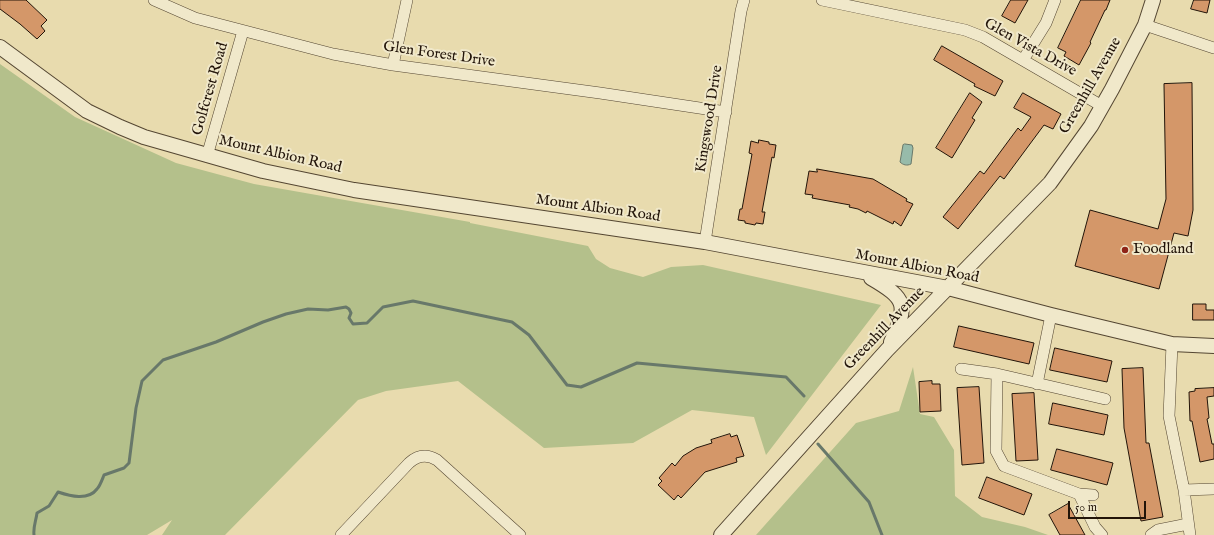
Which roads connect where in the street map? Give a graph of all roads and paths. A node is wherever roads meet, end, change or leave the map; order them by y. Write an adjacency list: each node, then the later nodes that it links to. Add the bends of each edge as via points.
1 (154, 0): 9 (street, Glen Forest Drive, via 195,18)
2 (407, 0): 13 (street)
3 (744, 0): 15 (street, Kingswood Drive)
4 (822, 0): 7 (street, Glen Vista Drive)
5 (1055, 0): 12 (street, via 1046,23)
6 (1153, 0): 8 (street, Greenhill Avenue)
7 (845, 2): 12 (street, Glen Vista Drive, via 965,30 983,37)
8 (1145, 25): 11 (street); 14 (street, Greenhill Avenue)
9 (243, 31): 13 (street, Glen Forest Drive, via 333,54); 16 (street, Golfcrest Road)
10 (0, 47): 16 (street, Mount Albion Road, via 88,111 144,137)
11 (1214, 48)
12 (1023, 60): 14 (street, Glen Vista Drive)
13 (393, 65): 15 (street, Glen Forest Drive)
14 (1102, 106): 19 (street, Greenhill Avenue, via 1091,126 1050,183)
15 (726, 112): 17 (street, Kingswood Drive)
16 (207, 156): 17 (street, Mount Albion Road, via 354,190)
17 (705, 242): 18 (street, Mount Albion Road)
18 (864, 273): 19 (street, Mount Albion Road); 23 (street, via 889,288 900,301 902,312)
19 (948, 288): 20 (street, Mount Albion Road); 23 (street, Greenhill Avenue)
20 (1051, 315): 21 (street, Mount Albion Road); 26 (street)
21 (1172, 344): 22 (street, Mount Albion Road); 29 (street, via 1169,416)
22 (1214, 346)
23 (887, 350): 35 (street, Greenhill Avenue)
24 (961, 368): 25 (street)
25 (997, 374): 26 (street); 30 (street, via 996,451 1004,466)
26 (1037, 384): 27 (street)
27 (1105, 398)
28 (1214, 489): 29 (street)
29 (1184, 490): 32 (street)
30 (1079, 494): 31 (street); 36 (street, via 1095,527)
31 (1093, 495)
32 (1188, 524): 37 (street, via 1158,530); 38 (street)
33 (341, 535): 34 (street, via 409,463 424,456 437,460)
34 (520, 535)
35 (721, 535)
36 (1102, 535)
37 (1151, 535)
38 (1190, 535)

